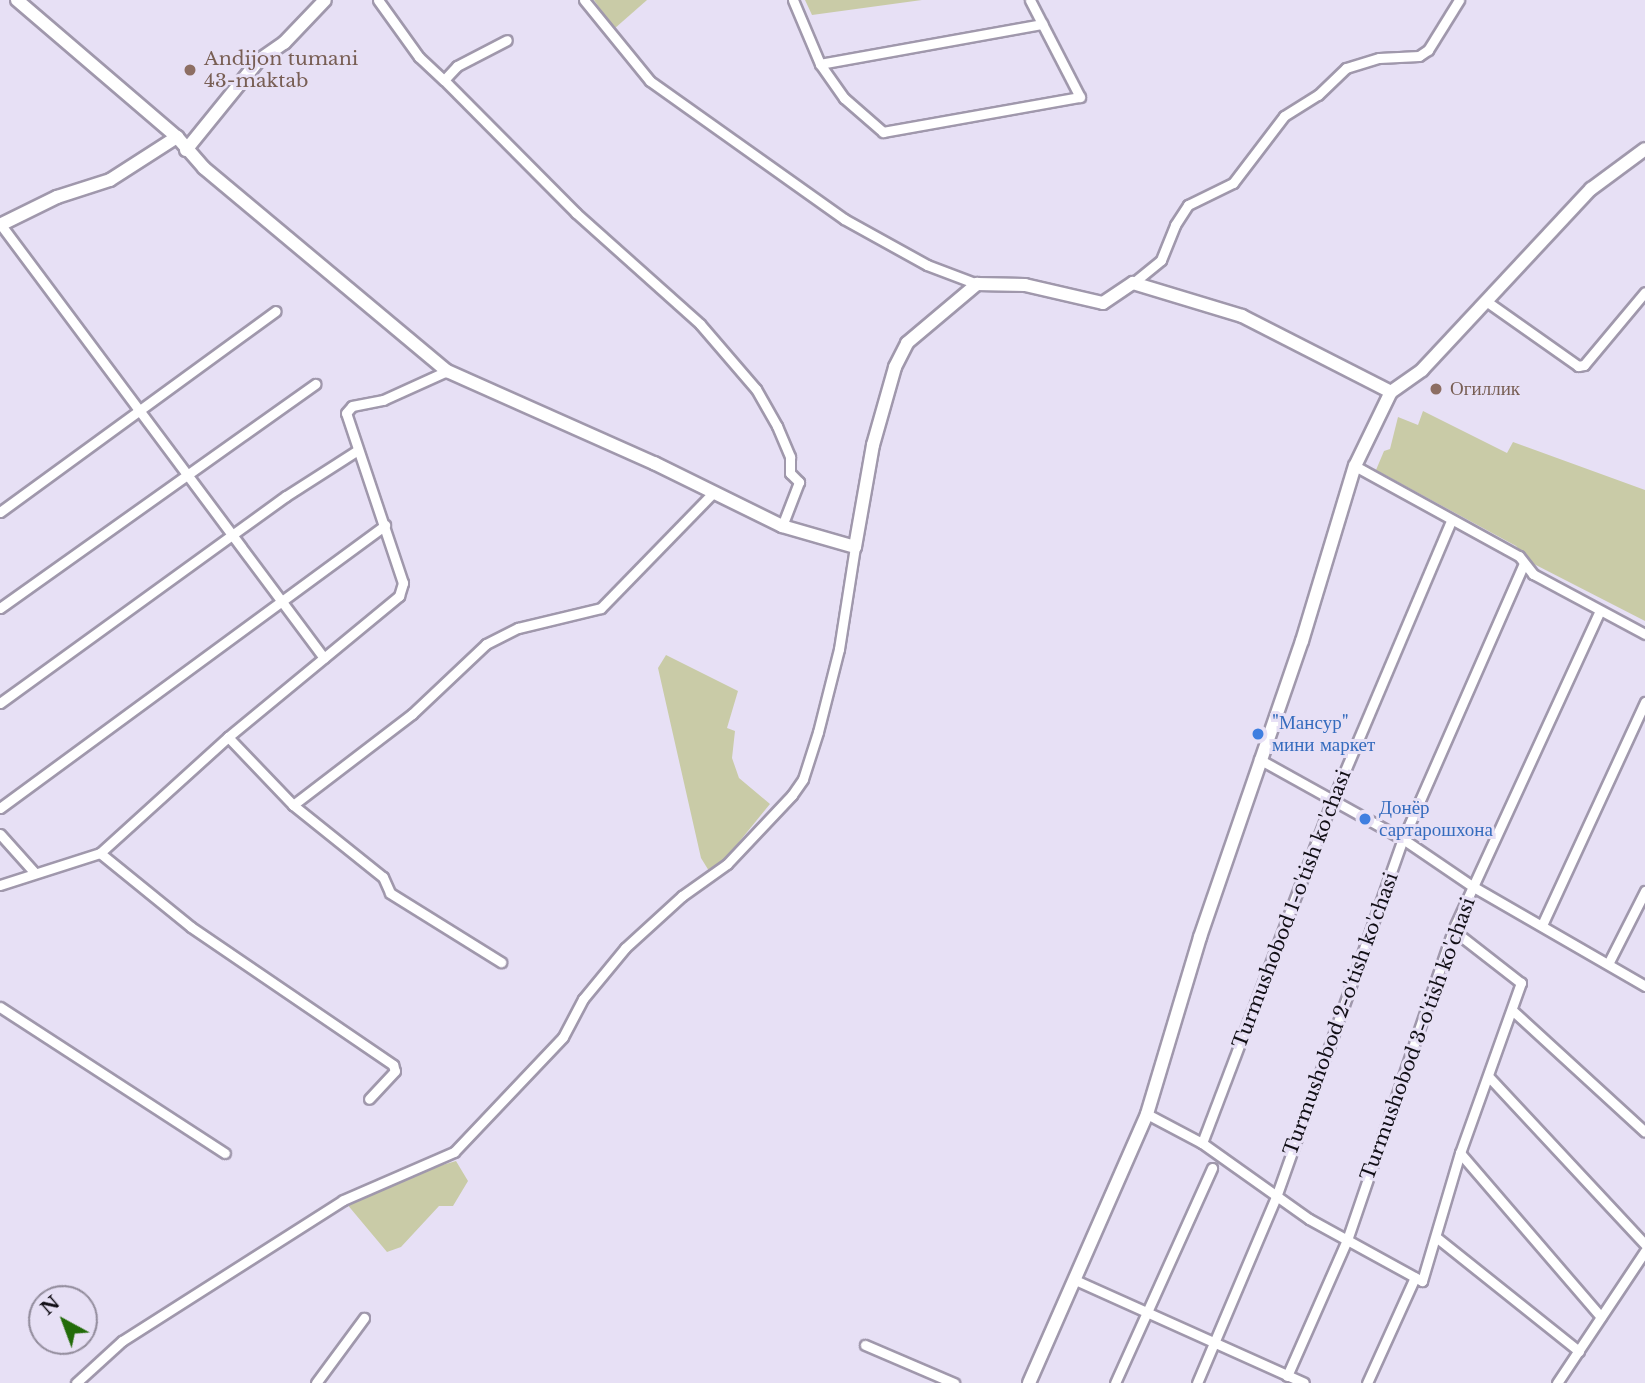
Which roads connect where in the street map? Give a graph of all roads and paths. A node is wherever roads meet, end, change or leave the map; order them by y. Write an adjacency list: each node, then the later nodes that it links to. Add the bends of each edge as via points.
1 (17, 0): 12 (street)
2 (325, 0): 14 (street, via 284,43 258,61)
3 (378, 0): 11 (street, via 419,57)
4 (584, 0): 17 (street, via 650,81 844,219 927,265)
5 (793, 0): 10 (street)
6 (1030, 0): 8 (street)
7 (1459, 0): 16 (street, via 1429,50 1419,56 1379,58 1346,68 1318,95 1284,116 1233,183 1188,205 1161,260)
8 (1042, 24): 10 (street); 10 (street, via 1080,97 883,132 844,98)
9 (507, 40): 11 (street, via 457,66)
10 (820, 64)
11 (444, 80): 32 (street, via 576,212 700,324 755,389 790,457 790,473 799,482)
12 (177, 137): 14 (street); 15 (street, via 110,180 57,197)
13 (1645, 149): 19 (street, via 1591,189)
14 (186, 150): 21 (street)
15 (0, 225): 24 (street)
16 (1133, 283): 17 (street, via 1103,303 1025,285); 23 (street, via 1242,316)
17 (977, 284): 34 (street, via 907,343 895,367 873,445)
18 (1645, 292): 19 (street, via 1584,365 1578,366)
19 (1486, 301): 23 (street, via 1422,370)
20 (276, 311): 24 (street)
21 (446, 371): 25 (street, via 383,400 349,408 347,421); 28 (street, via 654,463)
22 (315, 384): 27 (street)
23 (1391, 392): 26 (street)
24 (140, 411): 27 (street); 29 (street)
25 (358, 450): 31 (street); 33 (street)
26 (1356, 466): 30 (street); 44 (street, via 1302,641)
27 (187, 475): 33 (street); 37 (street)
28 (712, 495): 32 (street); 46 (street, via 601,608 518,628 486,644 412,714)
29 (0, 512)
30 (1451, 522): 35 (street, via 1519,556); 45 (street, Turmushobod 1-o'tish ko'chasi)
31 (385, 525): 36 (street); 40 (street, via 403,583 401,592)
32 (782, 526): 34 (street)
33 (233, 536): 36 (street); 42 (street)
34 (855, 547): 84 (street, via 839,649 818,732 803,779 792,795 727,864 682,896 625,948 583,999 563,1037 454,1153 342,1200 122,1341)
35 (1524, 563): 38 (street, via 1533,574); 49 (street, Turmushobod 2-o'tish ko'chasi)
36 (279, 602): 40 (street); 47 (street)
37 (0, 608)
38 (1600, 611): 39 (street); 53 (street, Turmushobod 3-o'tish ko'chasi)
39 (1645, 634)
40 (324, 658): 43 (street)
41 (1645, 702): 55 (street)
42 (0, 703)
43 (228, 737): 46 (street); 50 (street)
44 (1259, 759): 45 (street); 64 (street)
45 (1333, 799): 49 (street); 66 (street, Turmushobod 1-o'tish ko'chasi)
46 (293, 805): 57 (street, via 383,877 390,893)
47 (0, 808)
48 (0, 834): 51 (street)
49 (1403, 839): 53 (street); 70 (street, Turmushobod 2-o'tish ko'chasi)
50 (100, 853): 51 (street); 63 (street, via 191,927 393,1065 395,1072)
51 (35, 873): 52 (street)
52 (0, 885)
53 (1472, 886): 55 (street); 56 (street, Turmushobod 3-o'tish ko'chasi)
54 (1645, 891): 58 (street)
55 (1542, 925): 58 (street)
56 (1452, 930): 61 (street, via 1519,978); 72 (street, Turmushobod 3-o'tish ko'chasi)
57 (501, 962)
58 (1608, 964): 59 (street)
59 (1645, 986)
60 (0, 1007): 67 (street)
61 (1512, 1010): 62 (street); 65 (street)
62 (1489, 1077): 68 (street); 73 (street)
63 (369, 1099)
64 (1147, 1114): 66 (street); 76 (street)
65 (1645, 1132)
66 (1202, 1143): 70 (street)
67 (225, 1153)
68 (1460, 1153): 71 (street); 78 (street)
69 (1212, 1168): 77 (street)
70 (1276, 1197): 72 (street); 80 (street, Turmushobod 2-o'tish ko'chasi)
71 (1436, 1237): 75 (street, via 1422,1281); 82 (street)
72 (1347, 1240): 75 (street); 83 (street, Turmushobod 3-o'tish ko'chasi)
73 (1645, 1244)
74 (1645, 1251): 78 (street)
75 (1415, 1277): 92 (street)
76 (1073, 1279): 77 (street); 87 (street)
77 (1147, 1312): 80 (street); 88 (street)
78 (1601, 1317): 82 (street)
79 (364, 1318): 85 (street)
80 (1214, 1343): 83 (street); 89 (street, Turmushobod 2-o'tish ko'chasi)
81 (865, 1345): 86 (street)
82 (1579, 1351): 93 (street)
83 (1284, 1374): 90 (street, Turmushobod 3-o'tish ko'chasi); 91 (street)
84 (76, 1383)
85 (316, 1383)
86 (954, 1383)
87 (1029, 1383)
88 (1115, 1383)
89 (1197, 1383)
90 (1277, 1383)
91 (1304, 1383)
92 (1367, 1383)
93 (1558, 1383)

